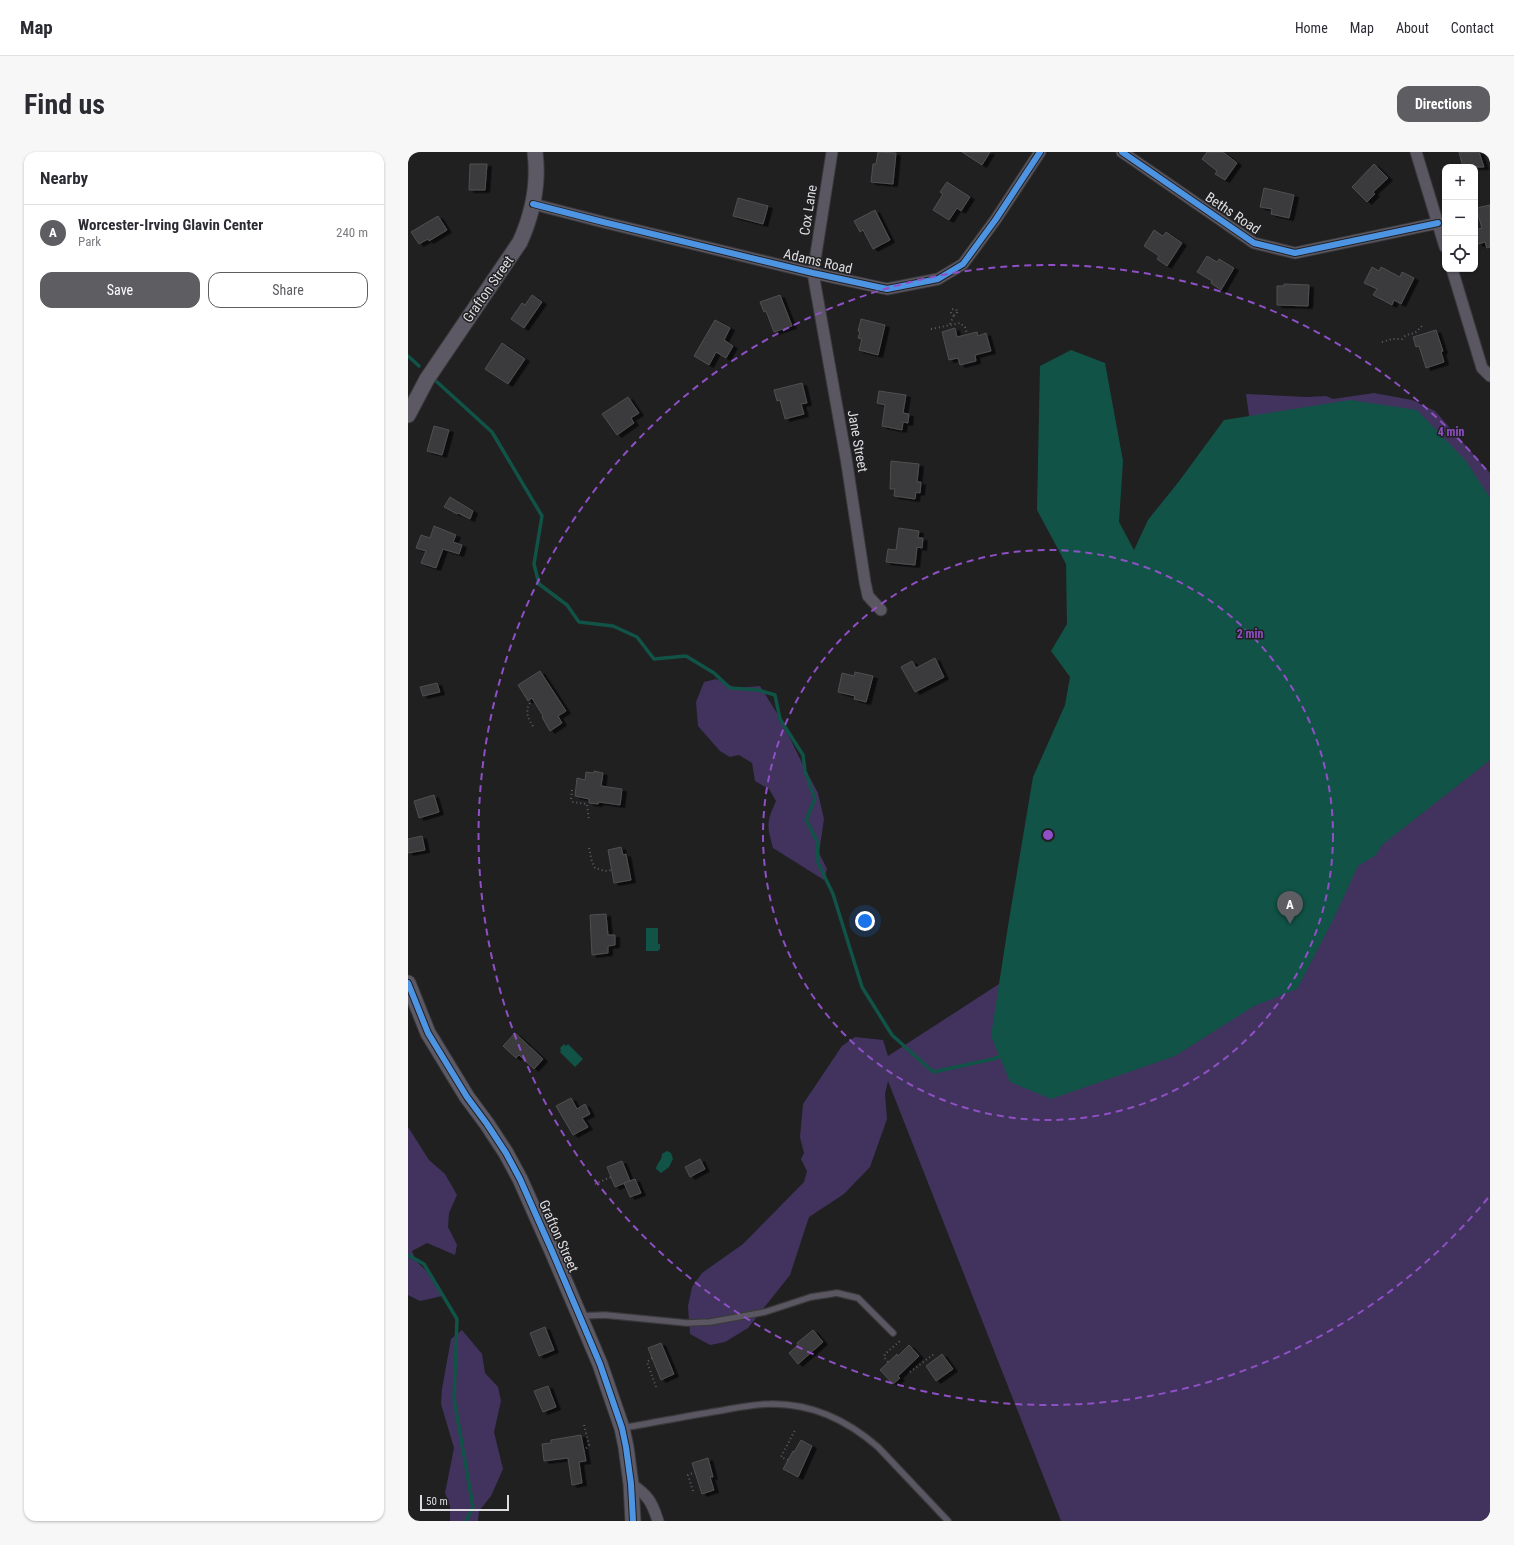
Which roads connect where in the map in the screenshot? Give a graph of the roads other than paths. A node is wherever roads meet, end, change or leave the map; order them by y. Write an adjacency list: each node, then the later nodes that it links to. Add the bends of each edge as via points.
1 (535, 152): 6 (street, Grafton Street)
2 (832, 152): 10 (street, Cox Lane)
3 (1040, 152): 10 (street, Adams Road, via 963,264 938,279 887,289)
4 (1122, 152): 7 (street, Beths Road, via 1254,243 1295,253)
5 (1416, 152): 7 (street)
6 (533, 204): 10 (street, Adams Road); 12 (street, Grafton Street, via 528,225 520,242 427,379)
7 (1438, 223): 8 (street)
8 (1442, 237)
9 (1453, 272): 11 (street, via 1482,368)
10 (813, 273): 13 (street, Jane Street, via 865,582 868,596)
11 (1490, 376)
12 (408, 415)
13 (881, 610)
14 (408, 983): 15 (street, Grafton Street, via 428,1033 443,1060 498,1140 520,1179)
15 (580, 1316): 16 (lane, via 605,1315 687,1323 710,1322 765,1312 810,1297 837,1293 858,1298); 17 (street, Grafton Street)
16 (893, 1333)
17 (622, 1428): 18 (street, Grafton Street); 21 (lane, via 757,1405 801,1406 845,1423 865,1436)
18 (631, 1484): 19 (street, Grafton Street); 20 (street, via 643,1492 651,1502)
19 (633, 1521)
20 (658, 1521)
21 (948, 1521)

